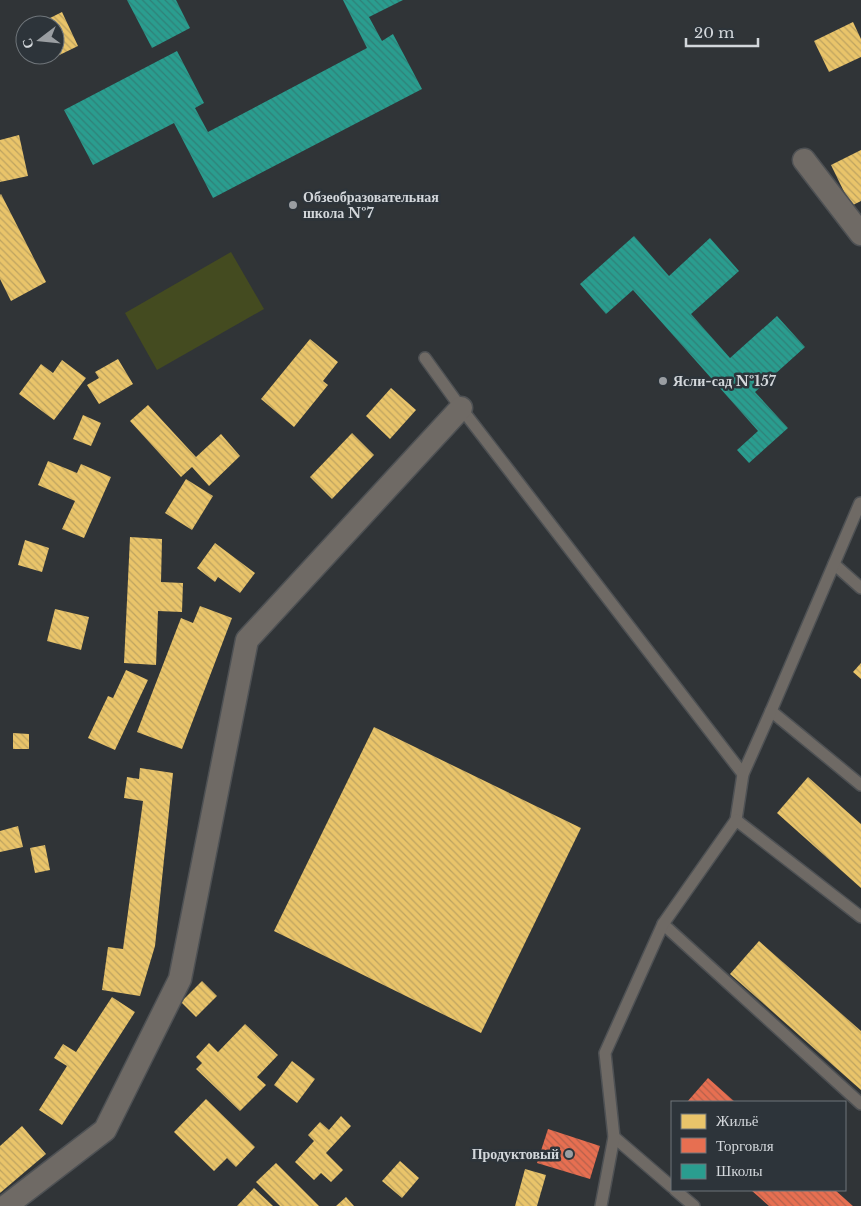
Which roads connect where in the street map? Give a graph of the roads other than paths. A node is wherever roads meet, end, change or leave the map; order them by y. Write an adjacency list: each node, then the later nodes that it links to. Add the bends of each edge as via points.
1 (804, 160): 2 (street)
2 (861, 234)
3 (425, 358): 4 (lane)
4 (461, 408): 9 (lane); 18 (street, via 247,640 180,978 105,1130)
5 (861, 504): 6 (lane)
6 (834, 564): 7 (lane); 8 (lane)
7 (861, 588)
8 (771, 711): 9 (lane); 10 (lane)
9 (743, 774): 11 (lane)
10 (861, 785)
11 (736, 820): 12 (lane); 13 (lane)
12 (861, 917)
13 (663, 924): 14 (lane); 15 (lane, via 606,1053)
14 (861, 1104)
15 (614, 1137): 16 (lane); 19 (lane)
16 (671, 1186)
17 (677, 1191): 20 (lane)
18 (6, 1206)
19 (601, 1206)
20 (694, 1206)

